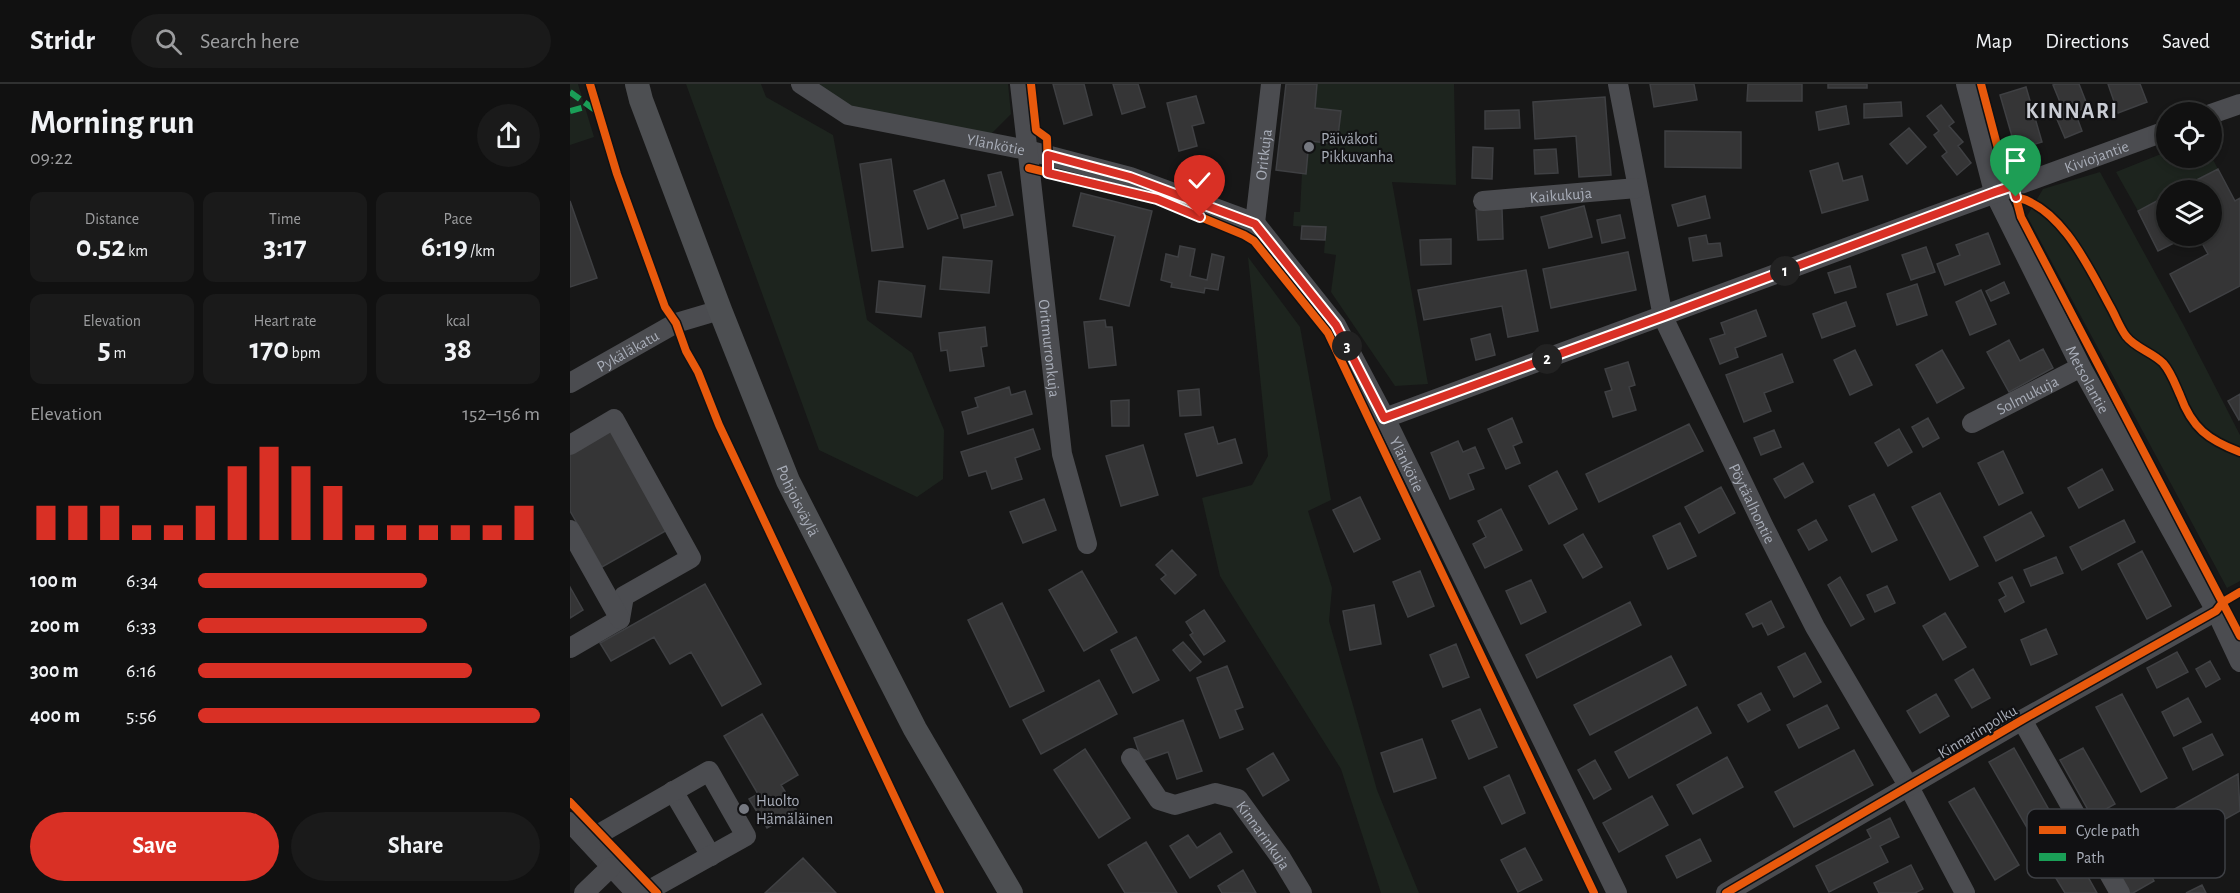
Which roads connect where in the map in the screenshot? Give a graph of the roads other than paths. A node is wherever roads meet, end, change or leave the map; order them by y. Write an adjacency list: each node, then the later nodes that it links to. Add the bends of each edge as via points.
1 (637, 84): 15 (main road, Pohjoisväylä)
2 (801, 84): 10 (street, Ylänkötie, via 848,115)
3 (1020, 84): 10 (street, Oritmurronkuja)
4 (1271, 84): 14 (street, Oritkuja)
5 (1618, 84): 11 (street, Pöytäalhontie)
6 (1966, 84): 12 (street, Metsolantie)
7 (2240, 104): 8 (street)
8 (2222, 110)
9 (2156, 135): 12 (street, Kiviojantie)
10 (1027, 150): 14 (street, Ylänkötie, via 1130,177); 23 (street, Oritmurronkuja, via 1062,454)
11 (1637, 188): 13 (street, Kaikukuja); 16 (street, Pöytäalhontie)
12 (1995, 192): 16 (street, Kiviojantie); 17 (street, Metsolantie)
13 (1483, 201)
14 (1255, 224): 19 (street, Ylänkötie, via 1336,325)
15 (720, 310): 18 (street, Pykäläkatu, via 676,323); 41 (main road, Pohjoisväylä, via 788,481 915,729)
16 (1664, 316): 19 (street, Kiviojantie); 30 (street, Pöytäalhontie, via 1815,627)
17 (2080, 367): 20 (street, Solmukuja); 24 (street, Metsolantie)
18 (570, 383)
19 (1384, 418): 43 (street, Ylänkötie)
20 (1972, 423)
21 (570, 445): 25 (street, via 614,419 691,558 624,596)
22 (570, 531): 25 (street)
23 (1087, 544)
24 (2216, 611): 27 (street, Metsolantie); 28 (street, Kinnarinpolku)
25 (620, 619): 26 (street)
26 (570, 648)
27 (2240, 662)
28 (2022, 720): 30 (street, Kinnarinpolku); 32 (street)
29 (1131, 758): 42 (street, Kinnarinkuja, via 1159,800 1175,805 1215,793 1238,799)
30 (1909, 787): 44 (street, Kinnarinpolku); 45 (street, Pöytäalhontie)
31 (673, 791): 34 (street); 35 (street); 35 (street, via 709,771 746,836)
32 (2072, 809)
33 (570, 822): 34 (street)
34 (589, 842): 36 (street)
35 (711, 856): 40 (street)
36 (611, 867): 38 (street); 39 (street)
37 (2112, 878): 46 (street)
38 (584, 893)
39 (636, 893)
40 (648, 893)
41 (1011, 893)
42 (1302, 893)
43 (1617, 893)
44 (1726, 893)
45 (1965, 893)
46 (2120, 893)

